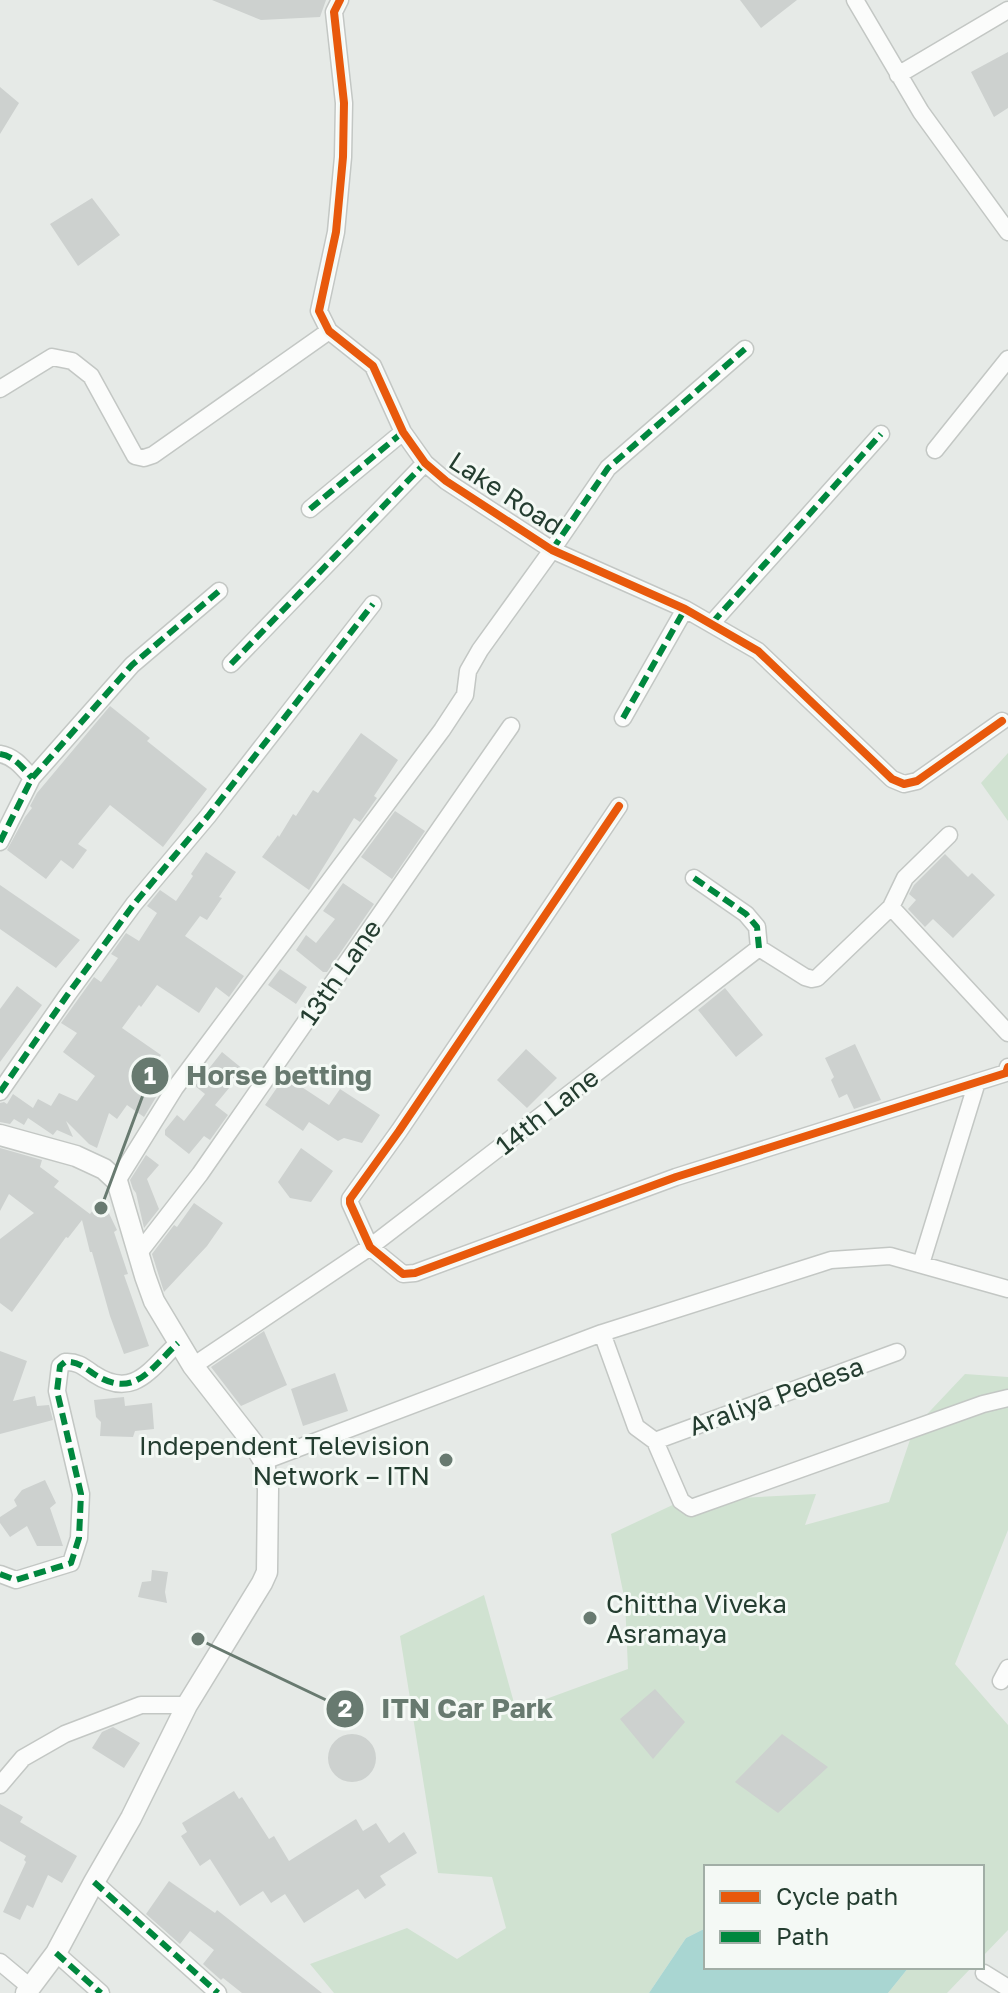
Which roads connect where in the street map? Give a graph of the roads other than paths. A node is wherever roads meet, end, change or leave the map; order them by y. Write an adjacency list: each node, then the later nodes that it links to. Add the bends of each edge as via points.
1 (340, 0): 6 (street, via 334,12 344,103 343,157 336,232 319,311)
2 (855, 0): 4 (street)
3 (1008, 10): 4 (street)
4 (898, 75): 5 (street)
5 (1008, 232)
6 (329, 331): 9 (street, via 144,458 135,456 91,376 72,361 52,357); 10 (street, Lake Road, via 373,366)
7 (745, 349): 15 (street, via 608,468)
8 (1008, 359): 12 (street)
9 (0, 389)
10 (403, 432): 13 (street, Lake Road); 14 (street)
11 (881, 434): 19 (street)
12 (935, 450)
13 (425, 463): 15 (street, Lake Road); 20 (street)
14 (310, 509)
15 (552, 550): 18 (street, Lake Road); 37 (street, Lake Road, via 480,650 468,671 465,695 442,730 175,1088)
16 (219, 591): 25 (street, via 132,665)
17 (373, 604): 35 (street, via 134,904)
18 (685, 609): 19 (street, Lake Road); 21 (street)
19 (712, 623): 22 (street, Lake Road, via 758,651 881,769 904,784 917,781)
20 (231, 664)
21 (623, 718)
22 (1002, 721)
23 (511, 726): 39 (street, 13th Lane, via 200,1174)
24 (0, 754): 25 (street)
25 (32, 778): 28 (street)
26 (619, 806): 38 (street, via 350,1199)
27 (949, 835): 30 (street, via 905,878)
28 (0, 842)
29 (694, 878): 31 (street, via 746,914 757,927)
30 (891, 907): 31 (street, via 817,978 805,977); 32 (street)
31 (759, 948): 38 (street, 14th Lane)
32 (1008, 1033)
33 (1008, 1067): 34 (street, via 1006,1073)
34 (977, 1082): 38 (street, via 676,1177 415,1273 403,1274); 40 (street)
35 (0, 1092)
36 (0, 1135): 37 (street, via 90,1161)
37 (117, 1181): 39 (street)
38 (370, 1247): 45 (street, 14th Lane)
39 (138, 1254): 43 (street, via 154,1301)
40 (921, 1264): 41 (street); 42 (street, via 890,1256 831,1260)
41 (1008, 1289)
42 (602, 1333): 47 (street, Araliya Pedesa, via 636,1427); 48 (street)
43 (178, 1343): 45 (street); 49 (street, via 140,1379 124,1385 107,1383 77,1362 60,1366 57,1391 81,1494 79,1538 71,1563 16,1580)
44 (897, 1352): 47 (street, Araliya Pedesa)
45 (193, 1366): 48 (street)
46 (1008, 1398): 47 (street, Araliya Pedesa, via 691,1508 681,1501)
47 (655, 1441)
48 (264, 1461): 50 (street, via 267,1572)
49 (0, 1574)
50 (187, 1705): 51 (street, via 141,1705 65,1734 23,1758); 52 (street)
51 (0, 1785)
52 (94, 1882): 53 (street); 59 (street)
53 (56, 1953): 57 (street); 58 (street)
54 (0, 1962): 57 (street)
55 (984, 1973): 56 (street)
56 (1008, 1988)
57 (28, 1990)
58 (101, 1993)
59 (218, 1993)

